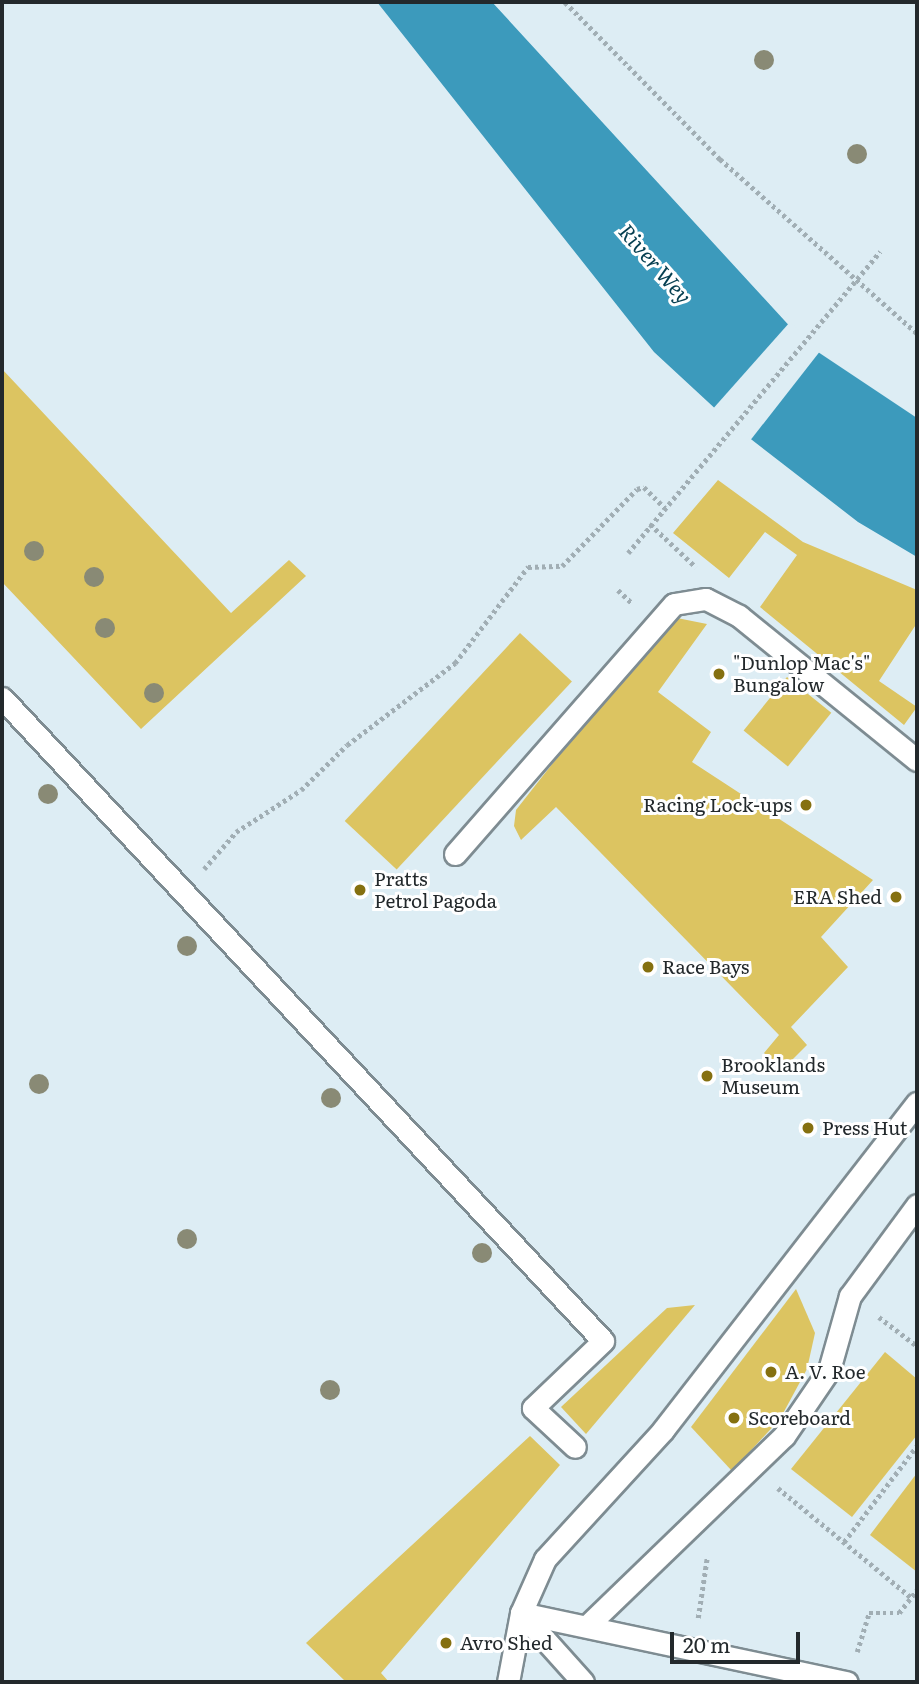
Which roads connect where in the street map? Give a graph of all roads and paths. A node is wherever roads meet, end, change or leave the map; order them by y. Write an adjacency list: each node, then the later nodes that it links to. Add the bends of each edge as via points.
1 (565, 2): 3 (path, via 720,159)
2 (880, 252): 3 (path)
3 (855, 283): 4 (path); 5 (path)
4 (917, 332)
5 (665, 508): 6 (path); 12 (path, via 644,487 637,489 562,566 528,567 455,663 347,745 301,790 236,832)
6 (650, 524): 7 (path); 8 (path, via 719,590)
7 (628, 553)
8 (717, 604): 10 (lane); 11 (lane, via 706,599 674,604)
9 (2, 698): 12 (lane)
10 (917, 760)
11 (455, 854)
12 (185, 892): 18 (lane, via 603,1342 533,1408)
13 (917, 1103): 24 (lane, via 663,1430 545,1559)
14 (917, 1205): 15 (lane)
15 (850, 1296): 16 (path); 19 (lane, via 829,1370 784,1436)
16 (917, 1346)
17 (917, 1446): 21 (path)
18 (575, 1447)
19 (753, 1468): 20 (lane); 21 (path)
20 (715, 1505): 25 (lane); 26 (path)
21 (844, 1542): 23 (path)
22 (917, 1590): 23 (path)
23 (912, 1598): 27 (path, via 899,1614 869,1612)
24 (521, 1614): 25 (lane); 28 (lane); 29 (lane)
25 (587, 1626): 26 (lane)
26 (693, 1649): 30 (lane)
27 (855, 1659)
28 (508, 1682)
29 (583, 1682)
30 (847, 1682)

